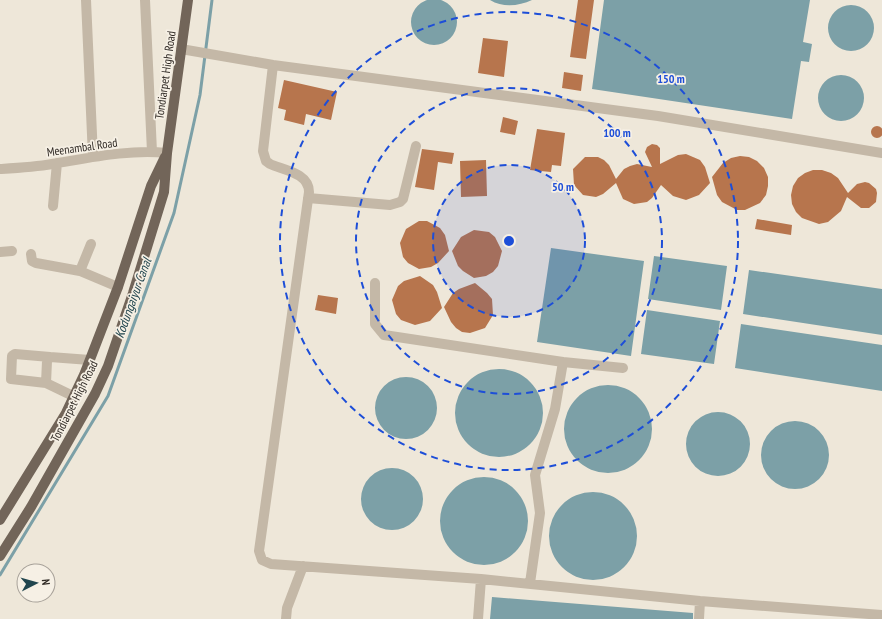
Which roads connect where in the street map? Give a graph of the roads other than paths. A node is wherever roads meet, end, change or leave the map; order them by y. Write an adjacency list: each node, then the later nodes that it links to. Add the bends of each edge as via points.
1 (86, 0): 10 (street)
2 (145, 0): 7 (street)
3 (188, 0): 4 (main road, Tondiarpet High Road)
4 (181, 49): 5 (street); 8 (main road, Tondiarpet High Road)
5 (272, 65): 9 (street, via 658,116); 13 (street, via 264,156 270,164 303,177 309,188)
6 (416, 146): 13 (street, via 403,199 400,202 390,205)
7 (152, 152): 8 (street, Meenambal Road); 10 (street, Meenambal Road)
8 (167, 153): 21 (main road, Tondiarpet High Road, via 151,186); 29 (main road, Tondiarpet High Road, via 164,192 108,366 79,423)
9 (882, 154)
10 (93, 157): 11 (street, Meenambal Road)
11 (58, 163): 12 (street, Meenambal Road); 14 (street)
12 (0, 169)
13 (308, 198): 30 (street, via 259,551 264,562)
14 (53, 206)
15 (91, 244): 19 (street)
16 (12, 251): 17 (street)
17 (0, 252)
18 (31, 254): 19 (street, via 32,261 36,264)
19 (80, 271): 21 (street)
20 (375, 283): 24 (street, via 375,324 384,335)
21 (118, 287): 23 (main road, Tondiarpet High Road)
22 (50, 357): 23 (street); 26 (street, via 47,361); 26 (street, via 15,354 12,356 11,379)
23 (90, 360): 27 (main road, Tondiarpet High Road)
24 (563, 362): 25 (street); 32 (street, via 555,409 535,475 540,514)
25 (623, 368)
26 (46, 383): 27 (street)
27 (73, 396): 28 (main road, Tondiarpet High Road, via 66,413)
28 (0, 520)
29 (0, 556)
30 (303, 566): 31 (street); 35 (street, via 287,608)
31 (481, 579): 32 (street); 36 (street)
32 (530, 584): 33 (street)
33 (700, 601): 34 (street); 37 (street)
34 (882, 614)
35 (286, 619)
36 (478, 619)
37 (699, 619)

